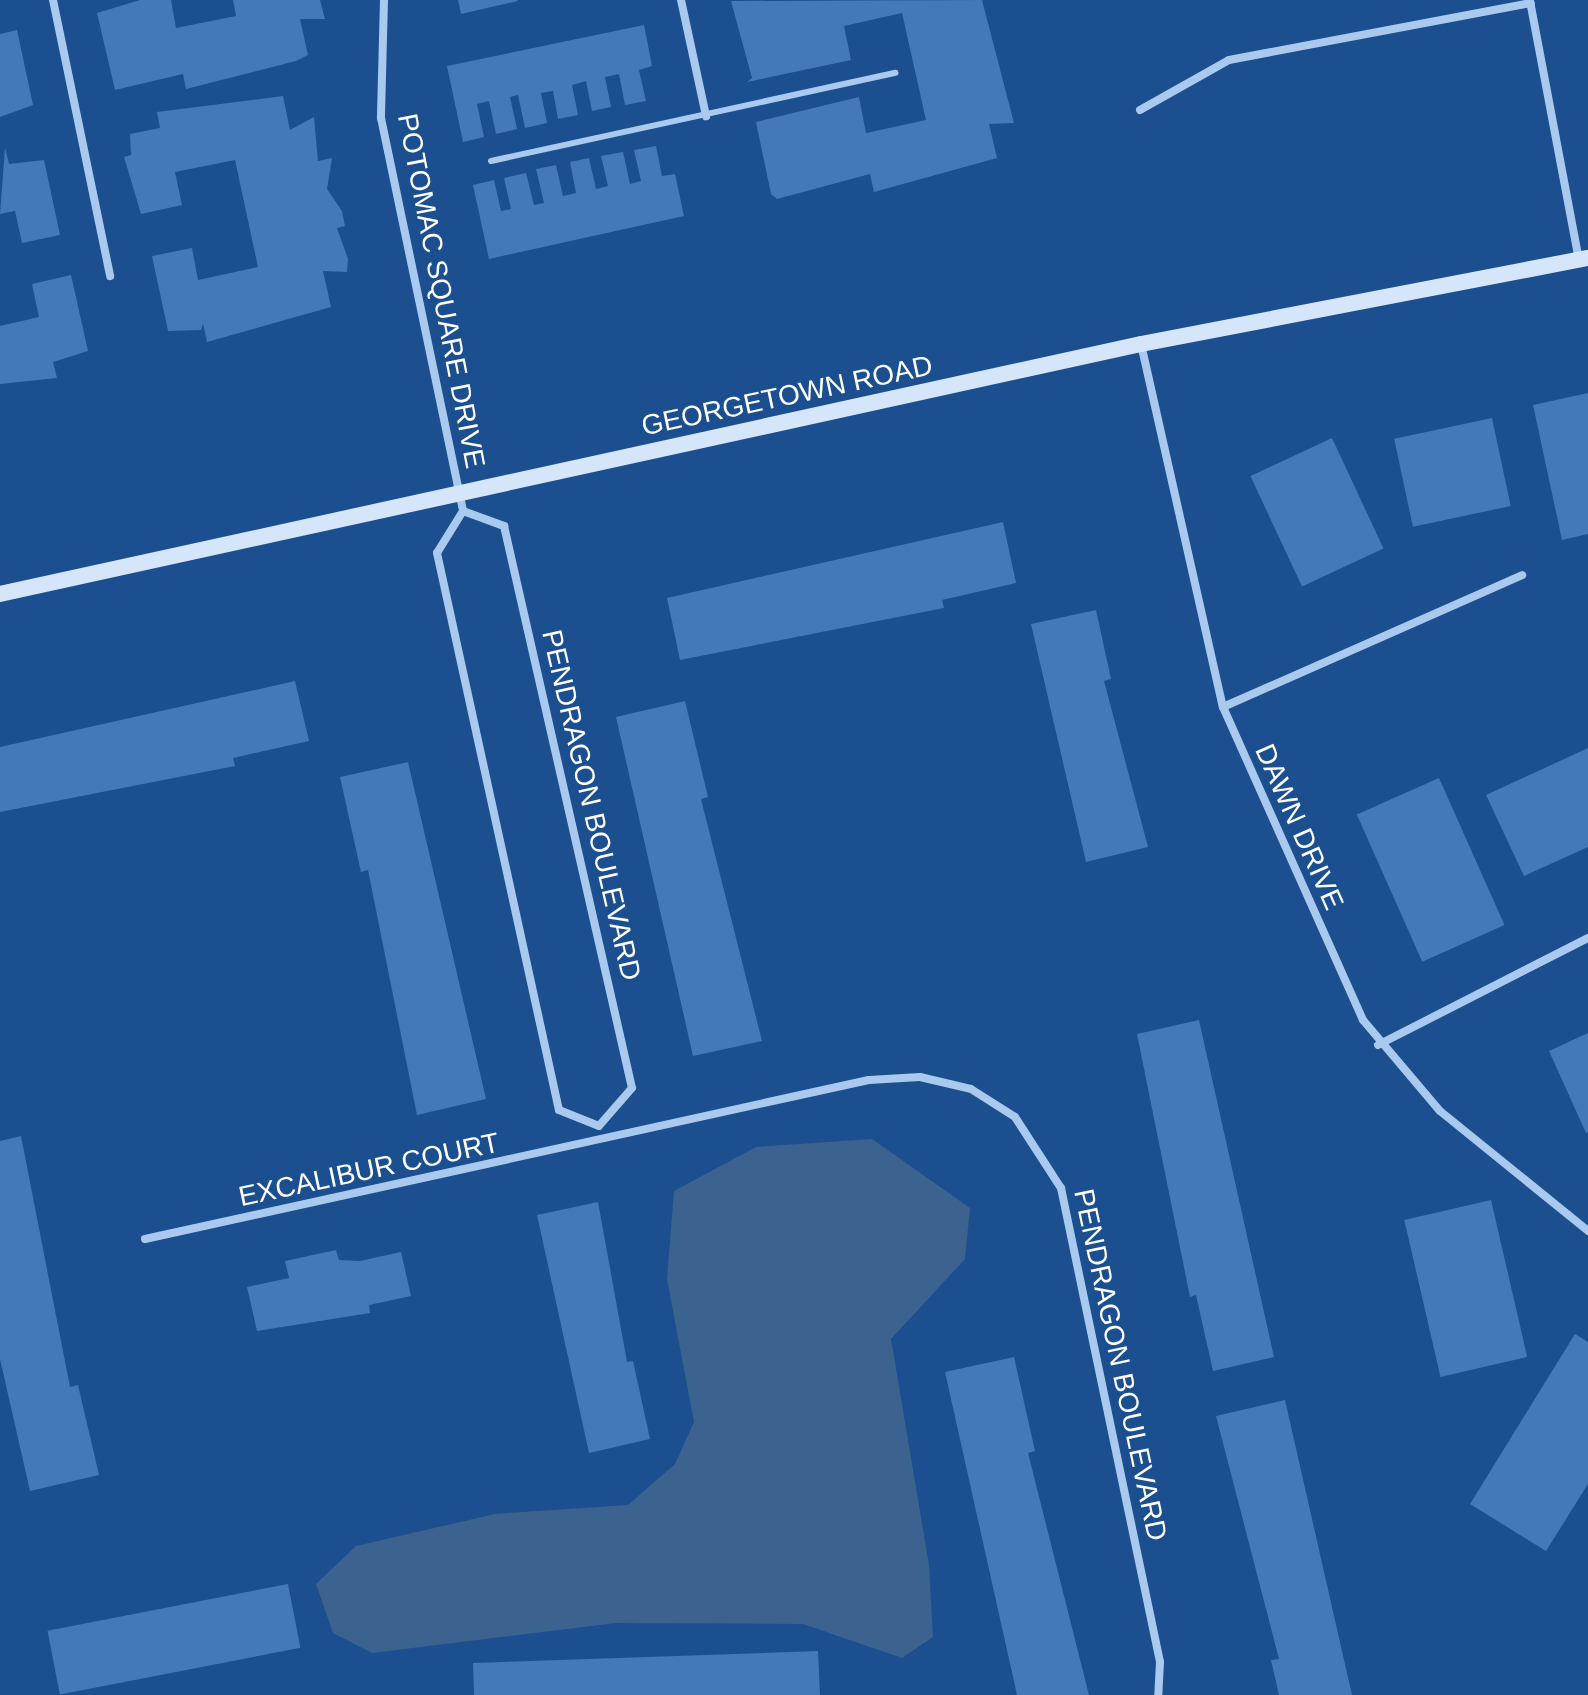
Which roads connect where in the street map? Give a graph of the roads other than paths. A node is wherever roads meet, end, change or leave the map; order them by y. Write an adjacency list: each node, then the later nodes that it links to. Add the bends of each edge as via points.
1 (53, 0): 10 (street)
2 (384, 0): 12 (street, POTOMAC SQUARE DRIVE, via 381,118)
3 (681, 0): 7 (street)
4 (1530, 1): 6 (street, via 1229,60); 9 (street)
5 (896, 73): 7 (lane)
6 (1140, 110)
7 (706, 116): 8 (lane)
8 (491, 161)
9 (1583, 259): 11 (main road, GEORGETOWN ROAD)
10 (110, 276)
11 (1141, 344): 12 (main road, GEORGETOWN ROAD); 15 (street, DAWN DRIVE)
12 (461, 503): 14 (main road, GEORGETOWN ROAD); 18 (street, via 437,553 559,1110); 18 (street, PENDRAGON BOULEVARD, via 504,526 632,1088)
13 (1522, 575): 15 (street)
14 (0, 594)
15 (1223, 707): 17 (street, DAWN DRIVE)
16 (1588, 938): 17 (street)
17 (1378, 1045): 20 (street, DAWN DRIVE, via 1440,1111)
18 (599, 1126): 19 (street)
19 (602, 1141): 21 (street, EXCALIBUR COURT); 22 (street, PENDRAGON BOULEVARD, via 903,1076 971,1089 1015,1117 1061,1188 1160,1662)
20 (1588, 1231)
21 (145, 1239)
22 (1158, 1695)

